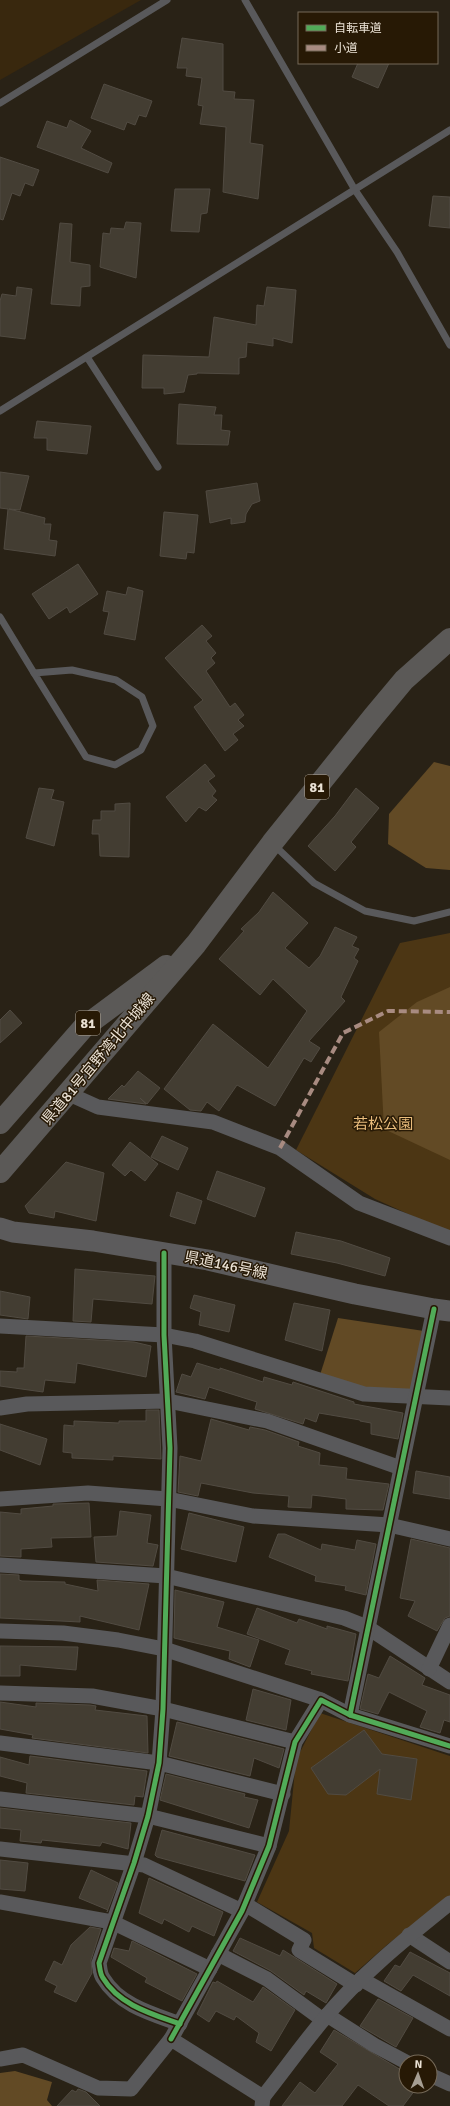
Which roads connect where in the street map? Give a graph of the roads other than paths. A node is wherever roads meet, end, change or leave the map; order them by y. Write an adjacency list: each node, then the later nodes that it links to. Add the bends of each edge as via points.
1 (167, 0): 3 (lane)
2 (245, 0): 5 (lane)
3 (0, 103)
4 (450, 130): 5 (lane)
5 (355, 190): 6 (lane, via 398,252); 7 (lane)
6 (450, 345)
7 (87, 357): 8 (lane); 9 (lane)
8 (0, 411)
9 (158, 467)
10 (0, 617): 12 (lane)
11 (450, 639): 13 (main road, 県道81号宜野湾北中城線 / 81, via 404,680)
12 (34, 673): 12 (lane, via 86,757 115,765 141,750 153,726 142,697 116,680 72,670)
13 (272, 843): 14 (lane, via 314,883 365,911 414,922); 15 (main road, 県道81号宜野湾北中城線 / 81)
14 (450, 912)
15 (196, 944): 16 (main road, 県道81号宜野湾北中城線 / 81); 17 (main road, 県道81号宜野湾北中城線 / 81, via 84,1027)
16 (69, 1094): 18 (main road, 県道81号宜野湾北中城線 / 81); 20 (street, via 98,1107 213,1122 280,1148 359,1202)
17 (0, 1123)
18 (0, 1172)
19 (0, 1228): 21 (main road, 県道146号線, via 13,1232)
20 (450, 1238)
21 (164, 1252): 22 (main road, 県道146号線); 24 (street)
22 (442, 1310): 25 (street)
23 (0, 1326): 24 (street)
24 (164, 1335): 25 (street, via 195,1341 364,1394); 27 (street)
25 (416, 1396): 26 (street); 29 (street)
26 (450, 1398)
27 (168, 1401): 28 (street, via 27,1404); 29 (street, via 267,1421); 31 (street)
28 (0, 1408)
29 (401, 1468): 32 (street)
30 (0, 1498): 31 (street, via 88,1493)
31 (168, 1499): 32 (street, via 253,1516); 35 (street)
32 (389, 1526): 33 (street); 37 (street)
33 (450, 1539)
34 (0, 1565): 35 (street)
35 (166, 1576): 37 (street, via 344,1618); 39 (street)
36 (450, 1625): 40 (street)
37 (367, 1627): 40 (street); 45 (street)
38 (0, 1631): 39 (street, via 63,1633)
39 (164, 1649): 43 (street); 44 (street)
40 (429, 1669): 41 (street)
41 (450, 1682)
42 (0, 1693): 44 (street, via 92,1696)
43 (321, 1700): 45 (street); 47 (street)
44 (162, 1709): 47 (street); 49 (street)
45 (350, 1715): 48 (street)
46 (0, 1742): 49 (street)
47 (295, 1742): 50 (street)
48 (450, 1746)
49 (159, 1763): 50 (street); 52 (street)
50 (283, 1794): 53 (street)
51 (0, 1799): 52 (street)
52 (148, 1816): 53 (street); 55 (street)
53 (269, 1846): 58 (street)
54 (0, 1849): 55 (street)
55 (134, 1863): 58 (street, via 144,1864); 59 (street)
56 (0, 1902): 59 (street)
57 (450, 1903): 60 (street)
58 (244, 1907): 61 (street); 64 (street, via 304,1940 299,1950)
59 (112, 1922): 63 (street); 66 (street, via 99,1963 102,1978 119,1997 144,2011)
60 (409, 1935): 62 (street); 64 (street)
61 (218, 1954): 63 (street); 65 (street, via 267,1979)
62 (450, 1962)
63 (210, 1969): 66 (street)
64 (358, 1982): 65 (street); 67 (street)
65 (325, 2017): 69 (street); 73 (street)
66 (180, 2024): 68 (street)
67 (450, 2029)
68 (171, 2039): 70 (street, via 131,2089 98,2088 23,2055); 73 (street)
69 (398, 2058)
70 (0, 2059)
71 (438, 2079): 72 (street)
72 (450, 2084)
73 (263, 2102)

